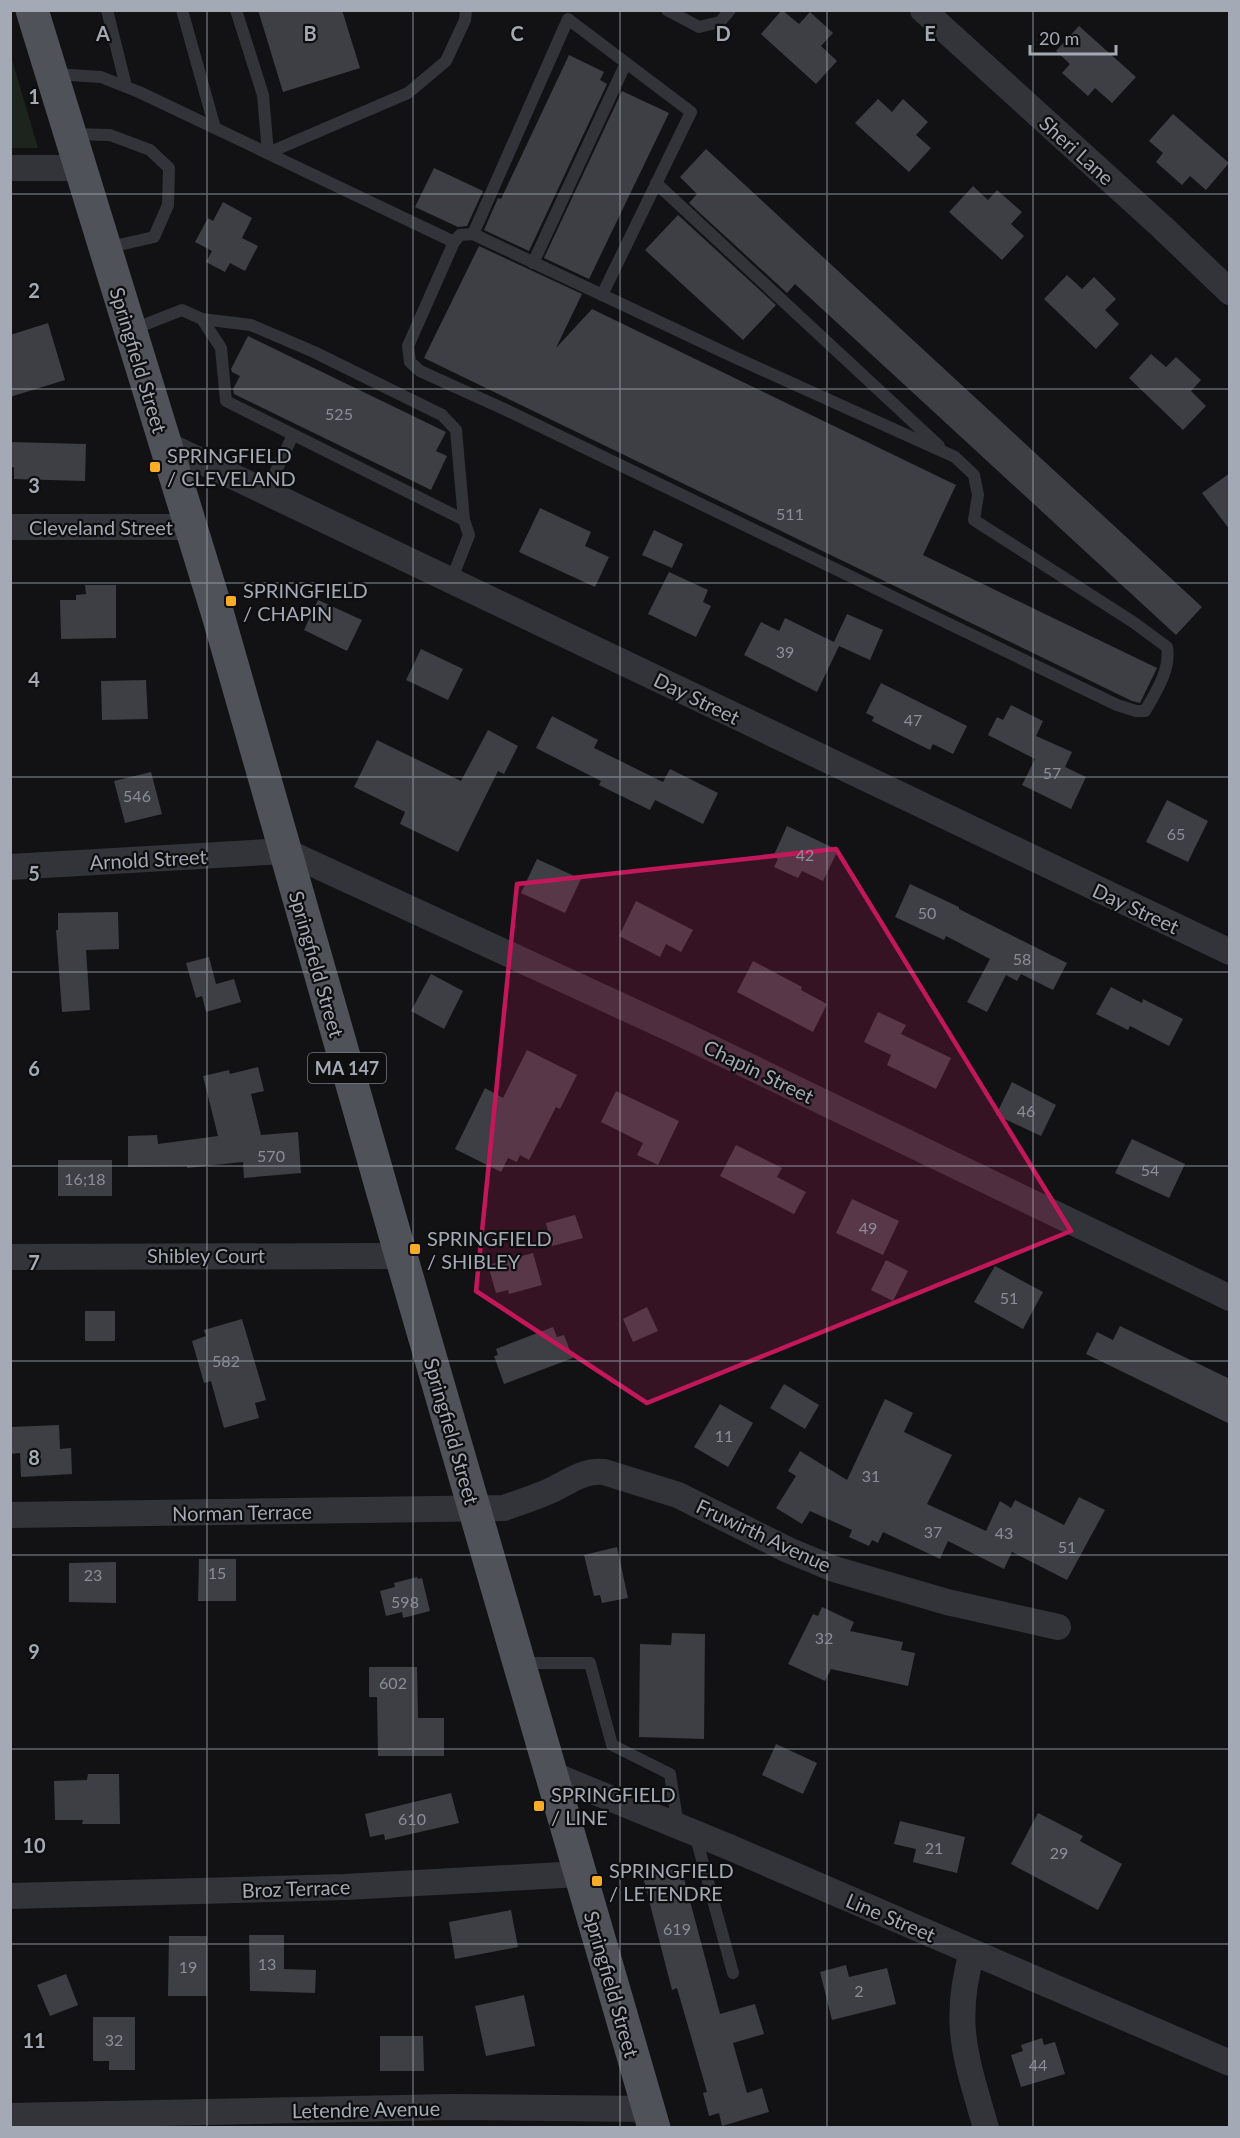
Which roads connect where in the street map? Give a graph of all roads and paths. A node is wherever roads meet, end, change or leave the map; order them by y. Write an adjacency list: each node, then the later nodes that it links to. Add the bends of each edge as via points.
1 (32, 10): 10 (main road, Springfield Street / MA 147)
2 (107, 10): 11 (lane)
3 (182, 10): 12 (lane)
4 (236, 10): 14 (lane, via 263,95)
5 (466, 10): 14 (lane, via 446,61 408,93)
6 (667, 10): 7 (lane, via 699,27 720,22)
7 (730, 10)
8 (923, 10): 22 (street, Sheri Lane)
9 (626, 63): 17 (lane, via 691,112); 18 (lane, via 568,19); 21 (lane)
10 (52, 74): 11 (lane, via 101,77); 13 (main road, Springfield Street / MA 147)
11 (126, 86): 12 (lane)
12 (215, 128): 14 (lane)
13 (70, 134): 16 (main road, Springfield Street / MA 147); 20 (lane, via 110,135 150,150 169,168 168,205 154,237)
14 (268, 153): 19 (lane)
15 (10, 168): 16 (street)
16 (81, 168): 20 (main road, Springfield Street / MA 147)
17 (656, 183): 23 (lane); 28 (lane)
18 (473, 234): 19 (lane, via 460,235); 21 (lane)
19 (454, 242): 28 (lane, via 408,346 410,362 420,371 1117,705 1145,711 1169,657 1167,647 974,520 978,495 974,475)
20 (105, 248): 25 (main road, Springfield Street / MA 147)
21 (533, 263): 23 (lane)
22 (1230, 292)
23 (602, 295): 28 (lane)
24 (202, 319): 25 (lane, via 182,310); 26 (lane, via 221,348 226,401); 30 (lane, via 251,325 442,415 456,430)
25 (130, 330): 27 (main road, Springfield Street / MA 147)
26 (293, 435): 29 (lane); 30 (lane)
27 (165, 444): 29 (street, Day Street); 32 (main road, Springfield Street / MA 147)
28 (946, 453)
29 (266, 492): 33 (street, Day Street)
30 (464, 520): 33 (lane, via 469,535)
31 (10, 527): 32 (street, Cleveland Street)
32 (191, 527): 34 (main road, Springfield Street / MA 147)
33 (451, 581): 36 (street, Day Street)
34 (285, 851): 35 (street, Arnold Street); 37 (main road, Springfield Street / MA 147); 39 (street, Chapin Street, via 695,1040)
35 (10, 867)
36 (1230, 952)
37 (401, 1256): 38 (street, Shibley Court); 40 (main road, Springfield Street / MA 147)
38 (10, 1257)
39 (1230, 1298)
40 (474, 1509): 41 (street, Norman Terrace); 42 (street, Fruwirth Avenue, via 504,1508 552,1490 578,1475 604,1472 678,1495 804,1557 856,1576); 43 (main road, Springfield Street / MA 147)
41 (10, 1515)
42 (1058, 1627)
43 (519, 1663): 44 (main road, Springfield Street / MA 147); 45 (lane, via 590,1663 612,1745 670,1774)
44 (551, 1774): 45 (street, Line Street); 46 (main road, Springfield Street / MA 147)
45 (687, 1829): 48 (street, Line Street); 49 (lane)
46 (580, 1874): 47 (street, Broz Terrace, via 345,1887); 52 (main road, Springfield Street / MA 147)
47 (10, 1896)
48 (972, 1952): 50 (street, Line Street); 53 (street, via 962,1995 962,2031)
49 (733, 1972)
50 (1230, 2063)
51 (10, 2116): 52 (street, Letendre Avenue, via 450,2107)
52 (651, 2118)
53 (986, 2127)

